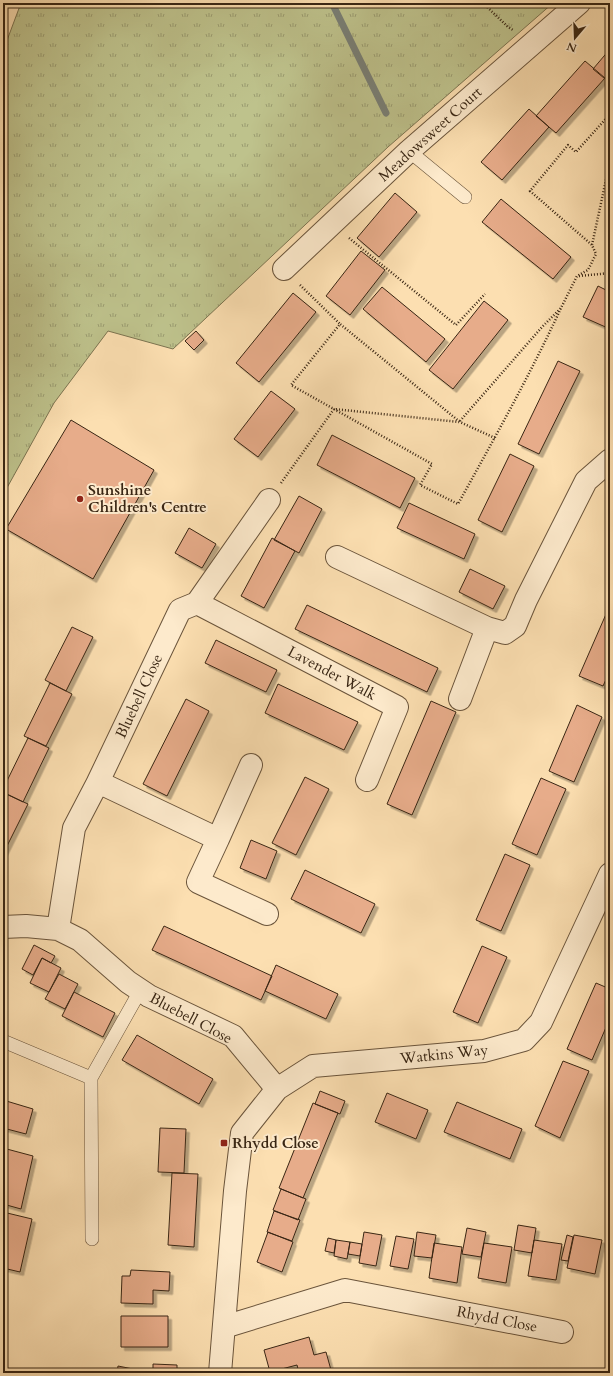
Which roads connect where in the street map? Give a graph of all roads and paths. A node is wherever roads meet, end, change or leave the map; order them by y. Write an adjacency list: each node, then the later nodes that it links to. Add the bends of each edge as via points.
1 (483, 3): 3 (path, via 508,27)
2 (579, 3): 3 (street, Meadowsweet Court)
3 (534, 42): 5 (street, Meadowsweet Court)
4 (610, 114): 9 (path, via 576,152 568,145 530,191)
5 (409, 151): 7 (lane); 8 (street, Meadowsweet Court)
6 (610, 170): 9 (path)
7 (464, 197)
8 (332, 224): 10 (street, Meadowsweet Court); 13 (path, via 456,325)
9 (592, 245): 12 (path, via 596,254 588,270)
10 (284, 269): 15 (path)
11 (610, 273): 12 (path)
12 (577, 276): 14 (path)
13 (485, 294)
14 (561, 308): 17 (path); 18 (path)
15 (340, 324): 16 (path, via 291,385); 17 (path)
16 (334, 409): 17 (path); 18 (path, via 432,464 420,486 458,504); 20 (path)
17 (460, 422): 18 (path)
18 (494, 438)
19 (610, 460): 23 (street, via 586,481 515,626 505,633)
20 (269, 500): 22 (street, Bluebell Close)
21 (336, 557): 23 (street)
22 (188, 606): 26 (street, Lavender Walk, via 397,707); 27 (street, Bluebell Close)
23 (488, 628): 24 (street)
24 (460, 699)
25 (251, 765): 28 (street)
26 (367, 780)
27 (98, 782): 28 (street); 32 (street, Bluebell Close, via 74,828)
28 (218, 839): 30 (street, via 198,882)
29 (610, 874): 36 (street, Watkins Way, via 541,1022 524,1040 484,1051 314,1066)
30 (267, 914)
31 (3, 927): 32 (street)
32 (58, 929): 33 (street, Bluebell Close, via 80,940)
33 (140, 991): 35 (lane); 36 (street, Bluebell Close, via 233,1036)
34 (3, 1041): 35 (lane)
35 (91, 1078): 37 (lane)
36 (278, 1089): 38 (street, via 242,1133)
37 (92, 1239)
38 (224, 1327): 39 (street, Rhydd Close, via 345,1290); 40 (street)
39 (562, 1332)
40 (220, 1373)

